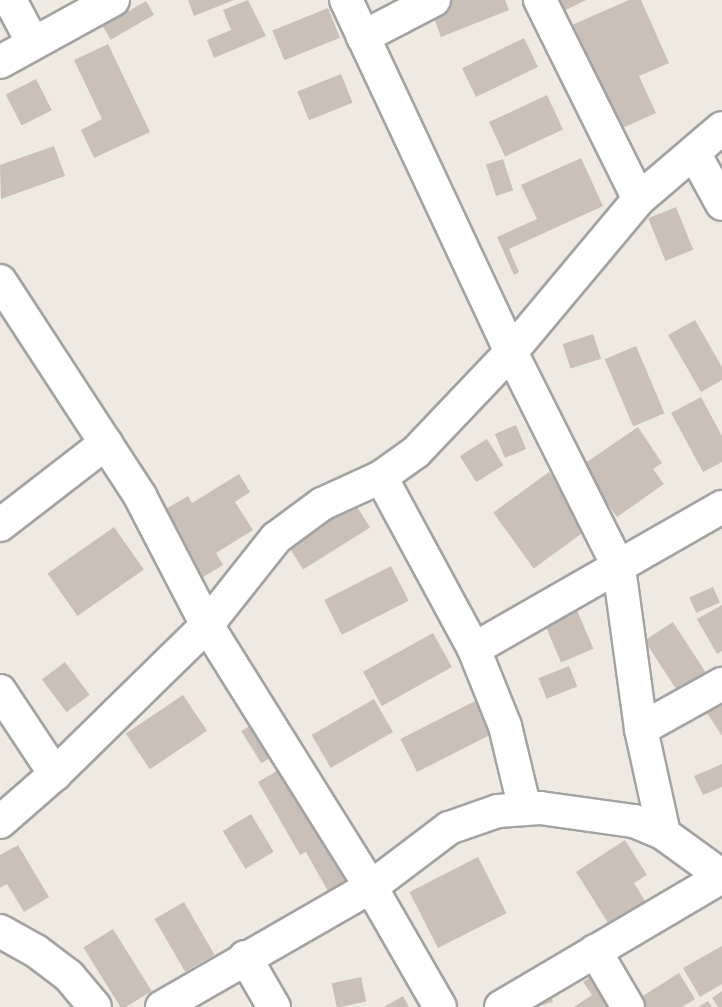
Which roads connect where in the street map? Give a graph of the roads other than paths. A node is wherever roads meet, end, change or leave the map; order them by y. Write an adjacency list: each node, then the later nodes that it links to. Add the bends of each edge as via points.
1 (10, 0): 7 (street)
2 (113, 0): 7 (street)
3 (345, 0): 6 (street)
4 (434, 0): 6 (street)
5 (540, 0): 11 (street)
6 (363, 37): 14 (street)
7 (33, 43): 8 (street)
8 (0, 62)
9 (722, 128): 10 (street)
10 (694, 153): 11 (street); 12 (street)
11 (639, 200): 14 (street)
12 (722, 204)
13 (0, 281): 15 (street)
14 (511, 352): 16 (street, via 416,452); 19 (street)
15 (106, 443): 18 (street); 20 (street, via 140,496)
16 (381, 477): 20 (street, via 298,519 251,566); 21 (street)
17 (722, 507): 19 (street)
18 (0, 525)
19 (619, 568): 21 (street); 24 (street)
20 (207, 625): 25 (street); 30 (street)
21 (474, 649): 26 (street, via 504,726)
22 (722, 684): 24 (street)
23 (0, 691): 25 (street)
24 (641, 729): 28 (street)
25 (56, 774): 27 (street)
26 (525, 809): 28 (street, via 590,813 634,821); 30 (street, via 498,812 449,828)
27 (0, 822)
28 (664, 834): 29 (street)
29 (722, 876): 32 (street)
30 (371, 887): 33 (street); 37 (street)
31 (0, 931): 34 (street, via 69,976)
32 (595, 951): 38 (street); 39 (street)
33 (245, 957): 35 (street); 36 (street)
34 (95, 1007)
35 (162, 1007)
36 (274, 1007)
37 (440, 1007)
38 (501, 1007)
39 (628, 1007)

